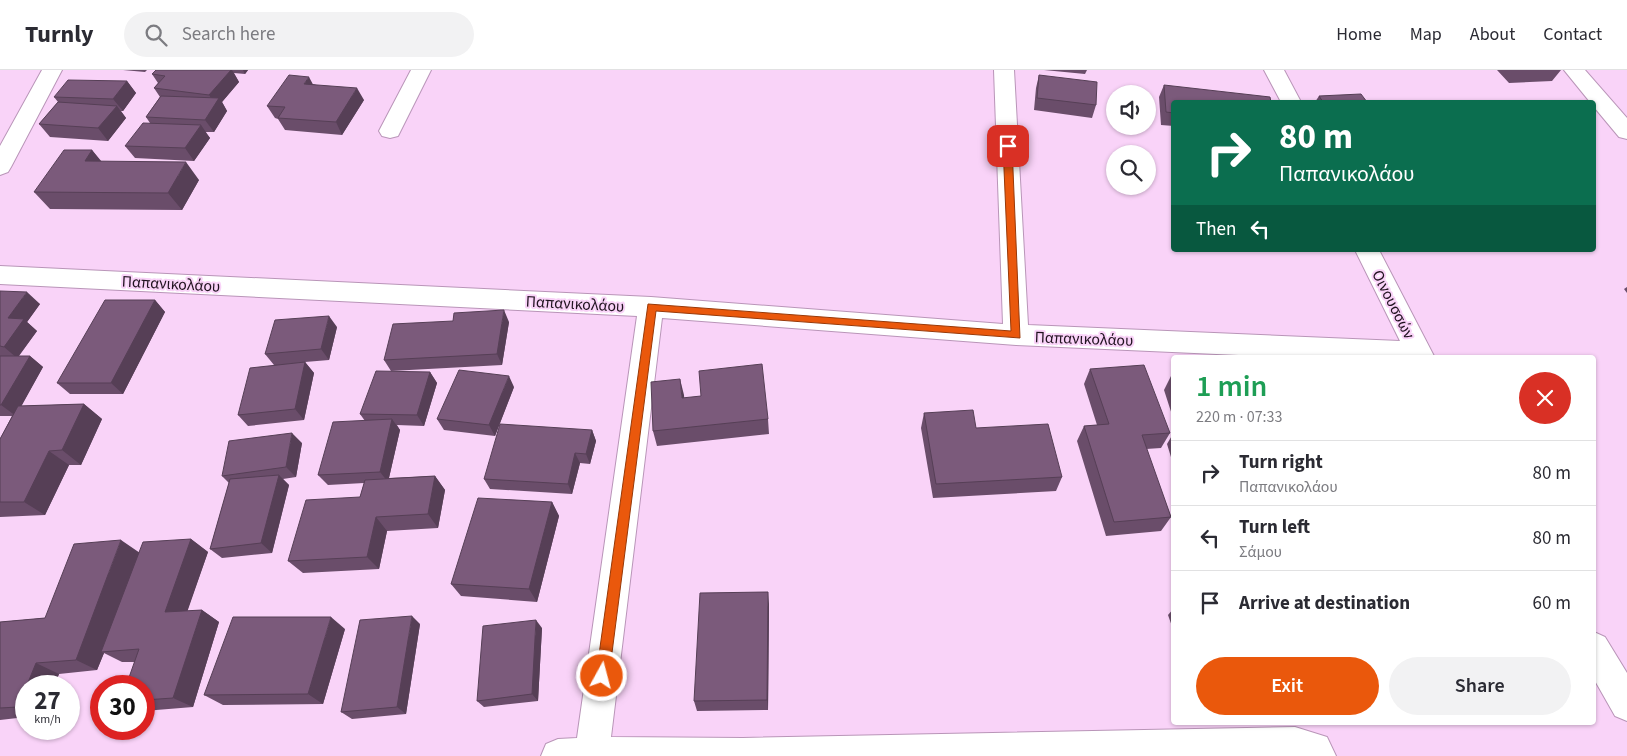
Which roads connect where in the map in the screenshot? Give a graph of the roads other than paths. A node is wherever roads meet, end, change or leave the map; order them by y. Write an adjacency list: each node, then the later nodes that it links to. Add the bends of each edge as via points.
1 (52, 70): 9 (street)
2 (421, 70): 7 (street)
3 (1004, 70): 13 (street)
4 (1274, 70): 6 (street)
5 (1574, 70): 8 (street)
6 (1290, 100)
7 (390, 131)
8 (1627, 132)
9 (0, 167)
10 (1368, 252): 14 (street, Οινουσσών)
11 (0, 275): 12 (street, Παπανικολάου)
12 (652, 306): 13 (street, Παπανικολάου); 17 (street)
13 (1016, 335): 14 (street, Παπανικολάου)
14 (1421, 355)
15 (1596, 651): 16 (street)
16 (1627, 704)
17 (592, 754): 18 (street); 19 (street)
18 (558, 756)
19 (743, 756): 20 (street, via 1295,744 1315,749)
20 (1320, 756)

